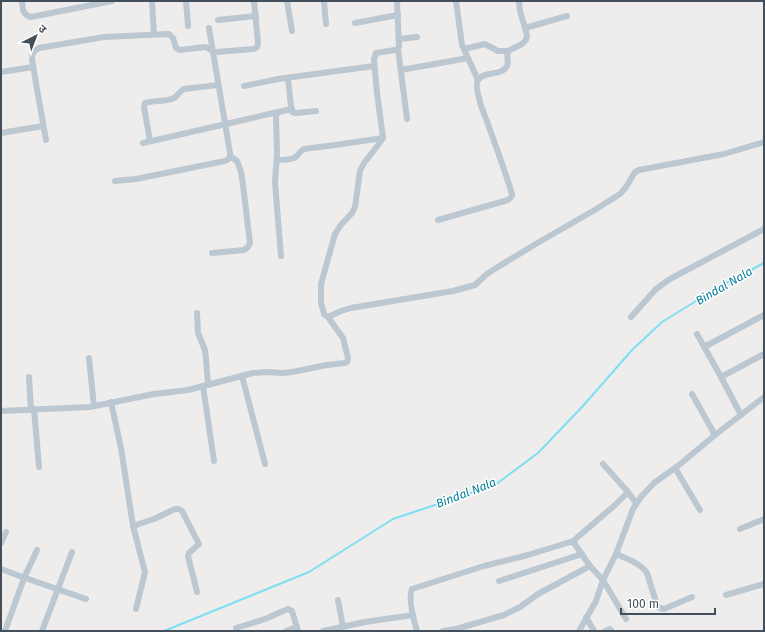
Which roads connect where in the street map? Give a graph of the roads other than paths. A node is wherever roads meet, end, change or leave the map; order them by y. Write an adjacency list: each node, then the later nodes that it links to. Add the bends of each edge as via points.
1 (22, 1): 2 (street, via 23,13 31,17)
2 (112, 1)
3 (152, 1): 21 (street)
4 (186, 1): 17 (street)
5 (254, 1): 12 (street)
6 (287, 1): 20 (street)
7 (324, 1): 16 (street)
8 (397, 1): 11 (street)
9 (456, 1): 25 (street)
10 (519, 1): 19 (street)
11 (398, 15): 15 (street); 23 (street)
12 (256, 16): 14 (street); 27 (street, via 256,48)
13 (567, 16): 19 (street)
14 (218, 20)
15 (355, 23)
16 (326, 24)
17 (188, 26)
18 (209, 28): 27 (street)
19 (525, 28): 26 (street, via 526,40)
20 (292, 31)
21 (154, 34): 27 (street, via 170,34 178,49 206,48); 30 (street, via 104,37 38,48 32,55)
22 (417, 38): 23 (street)
23 (400, 39): 24 (street)
24 (398, 49): 29 (street, via 376,53); 31 (street)
25 (464, 49): 26 (street, via 484,44 498,52); 28 (street)
26 (508, 51): 34 (street, via 508,64 504,70)
27 (214, 52): 35 (street)
28 (468, 58): 31 (street); 34 (street)
29 (374, 66): 33 (street); 44 (street)
30 (33, 67): 32 (street); 42 (street)
31 (401, 70): 40 (street)
32 (1, 72)
33 (288, 78): 36 (street); 37 (street)
34 (478, 80): 52 (street, via 476,84 480,102 512,196 508,200)
35 (218, 85): 41 (street); 46 (street, via 184,90 172,99 145,103)
36 (244, 86)
37 (292, 109): 38 (street, via 294,113); 39 (street)
38 (316, 111)
39 (278, 112): 41 (street); 50 (street)
40 (407, 119)
41 (225, 124): 46 (street); 49 (street)
42 (43, 126): 43 (street); 45 (street)
43 (1, 133)
44 (383, 138): 50 (street, via 302,149 294,158); 58 (street, via 360,171 354,211 340,226 334,238 320,287 324,314)
45 (46, 140)
46 (150, 141): 48 (street)
47 (764, 142): 58 (street, via 724,154 639,170 620,194 493,270 475,285 346,309)
48 (142, 143)
49 (230, 158): 51 (street, via 142,178); 54 (street, via 237,161 241,172 250,243 244,250)
50 (277, 160): 55 (street, via 275,182)
51 (115, 181)
52 (438, 220)
53 (764, 229): 59 (street, via 670,279 656,289)
54 (212, 253)
55 (280, 256)
56 (197, 313): 67 (street, via 198,333 205,350)
57 (764, 315): 61 (street)
58 (328, 317): 64 (street, via 343,338 347,362 292,372 259,372)
59 (631, 317)
60 (697, 334): 61 (street)
61 (704, 347): 66 (street)
62 (764, 354): 66 (street)
63 (89, 358): 71 (street)
64 (242, 376): 67 (street); 77 (street)
65 (29, 377): 72 (street)
66 (721, 377): 74 (street)
67 (205, 385): 70 (street); 76 (street)
68 (692, 394): 75 (street)
69 (764, 397): 74 (street)
70 (111, 402): 71 (street); 85 (street)
71 (94, 406): 72 (street)
72 (33, 409): 73 (street); 79 (street)
73 (1, 410)
74 (741, 415): 75 (street)
75 (715, 435): 80 (street)
76 (214, 461)
77 (265, 464)
78 (603, 464): 81 (street)
79 (39, 467)
80 (675, 468): 82 (street, via 654,483); 83 (street)
81 (628, 492): 82 (street); 88 (street)
82 (636, 503): 93 (street)
83 (700, 510)
84 (764, 519): 86 (street)
85 (134, 526): 101 (street, via 175,509 182,510 199,544 188,556); 106 (street, via 145,572)
86 (740, 529)
87 (6, 532): 89 (street)
88 (572, 542): 92 (street); 107 (street, via 412,589)
89 (1, 543)
90 (37, 550): 96 (street)
91 (72, 552): 100 (street)
92 (582, 554): 94 (street); 98 (street)
93 (616, 554): 97 (street); 103 (street, via 645,570 659,608)
94 (590, 566): 97 (street); 113 (street, via 504,615)
95 (1, 569): 96 (street)
96 (24, 578): 100 (street); 114 (street)
97 (603, 580): 108 (street, via 596,601); 109 (street)
98 (499, 581)
99 (764, 584): 102 (street)
100 (58, 589): 104 (street); 115 (street)
101 (196, 592)
102 (726, 595)
103 (692, 598)
104 (86, 599)
105 (338, 600): 110 (street)
106 (136, 609)
107 (413, 615): 110 (street); 118 (street)
108 (586, 617): 120 (street); 121 (street)
109 (626, 619)
110 (343, 627): 117 (street)
111 (236, 628): 112 (street, via 288,609 292,611)
112 (298, 629): 116 (street)
113 (456, 630): 119 (street)
114 (5, 631)
115 (42, 631)
116 (286, 631)
117 (323, 631)
118 (417, 631)
119 (443, 631)
120 (579, 631)
121 (594, 631)
122 (605, 631): 123 (street)
123 (612, 631)

